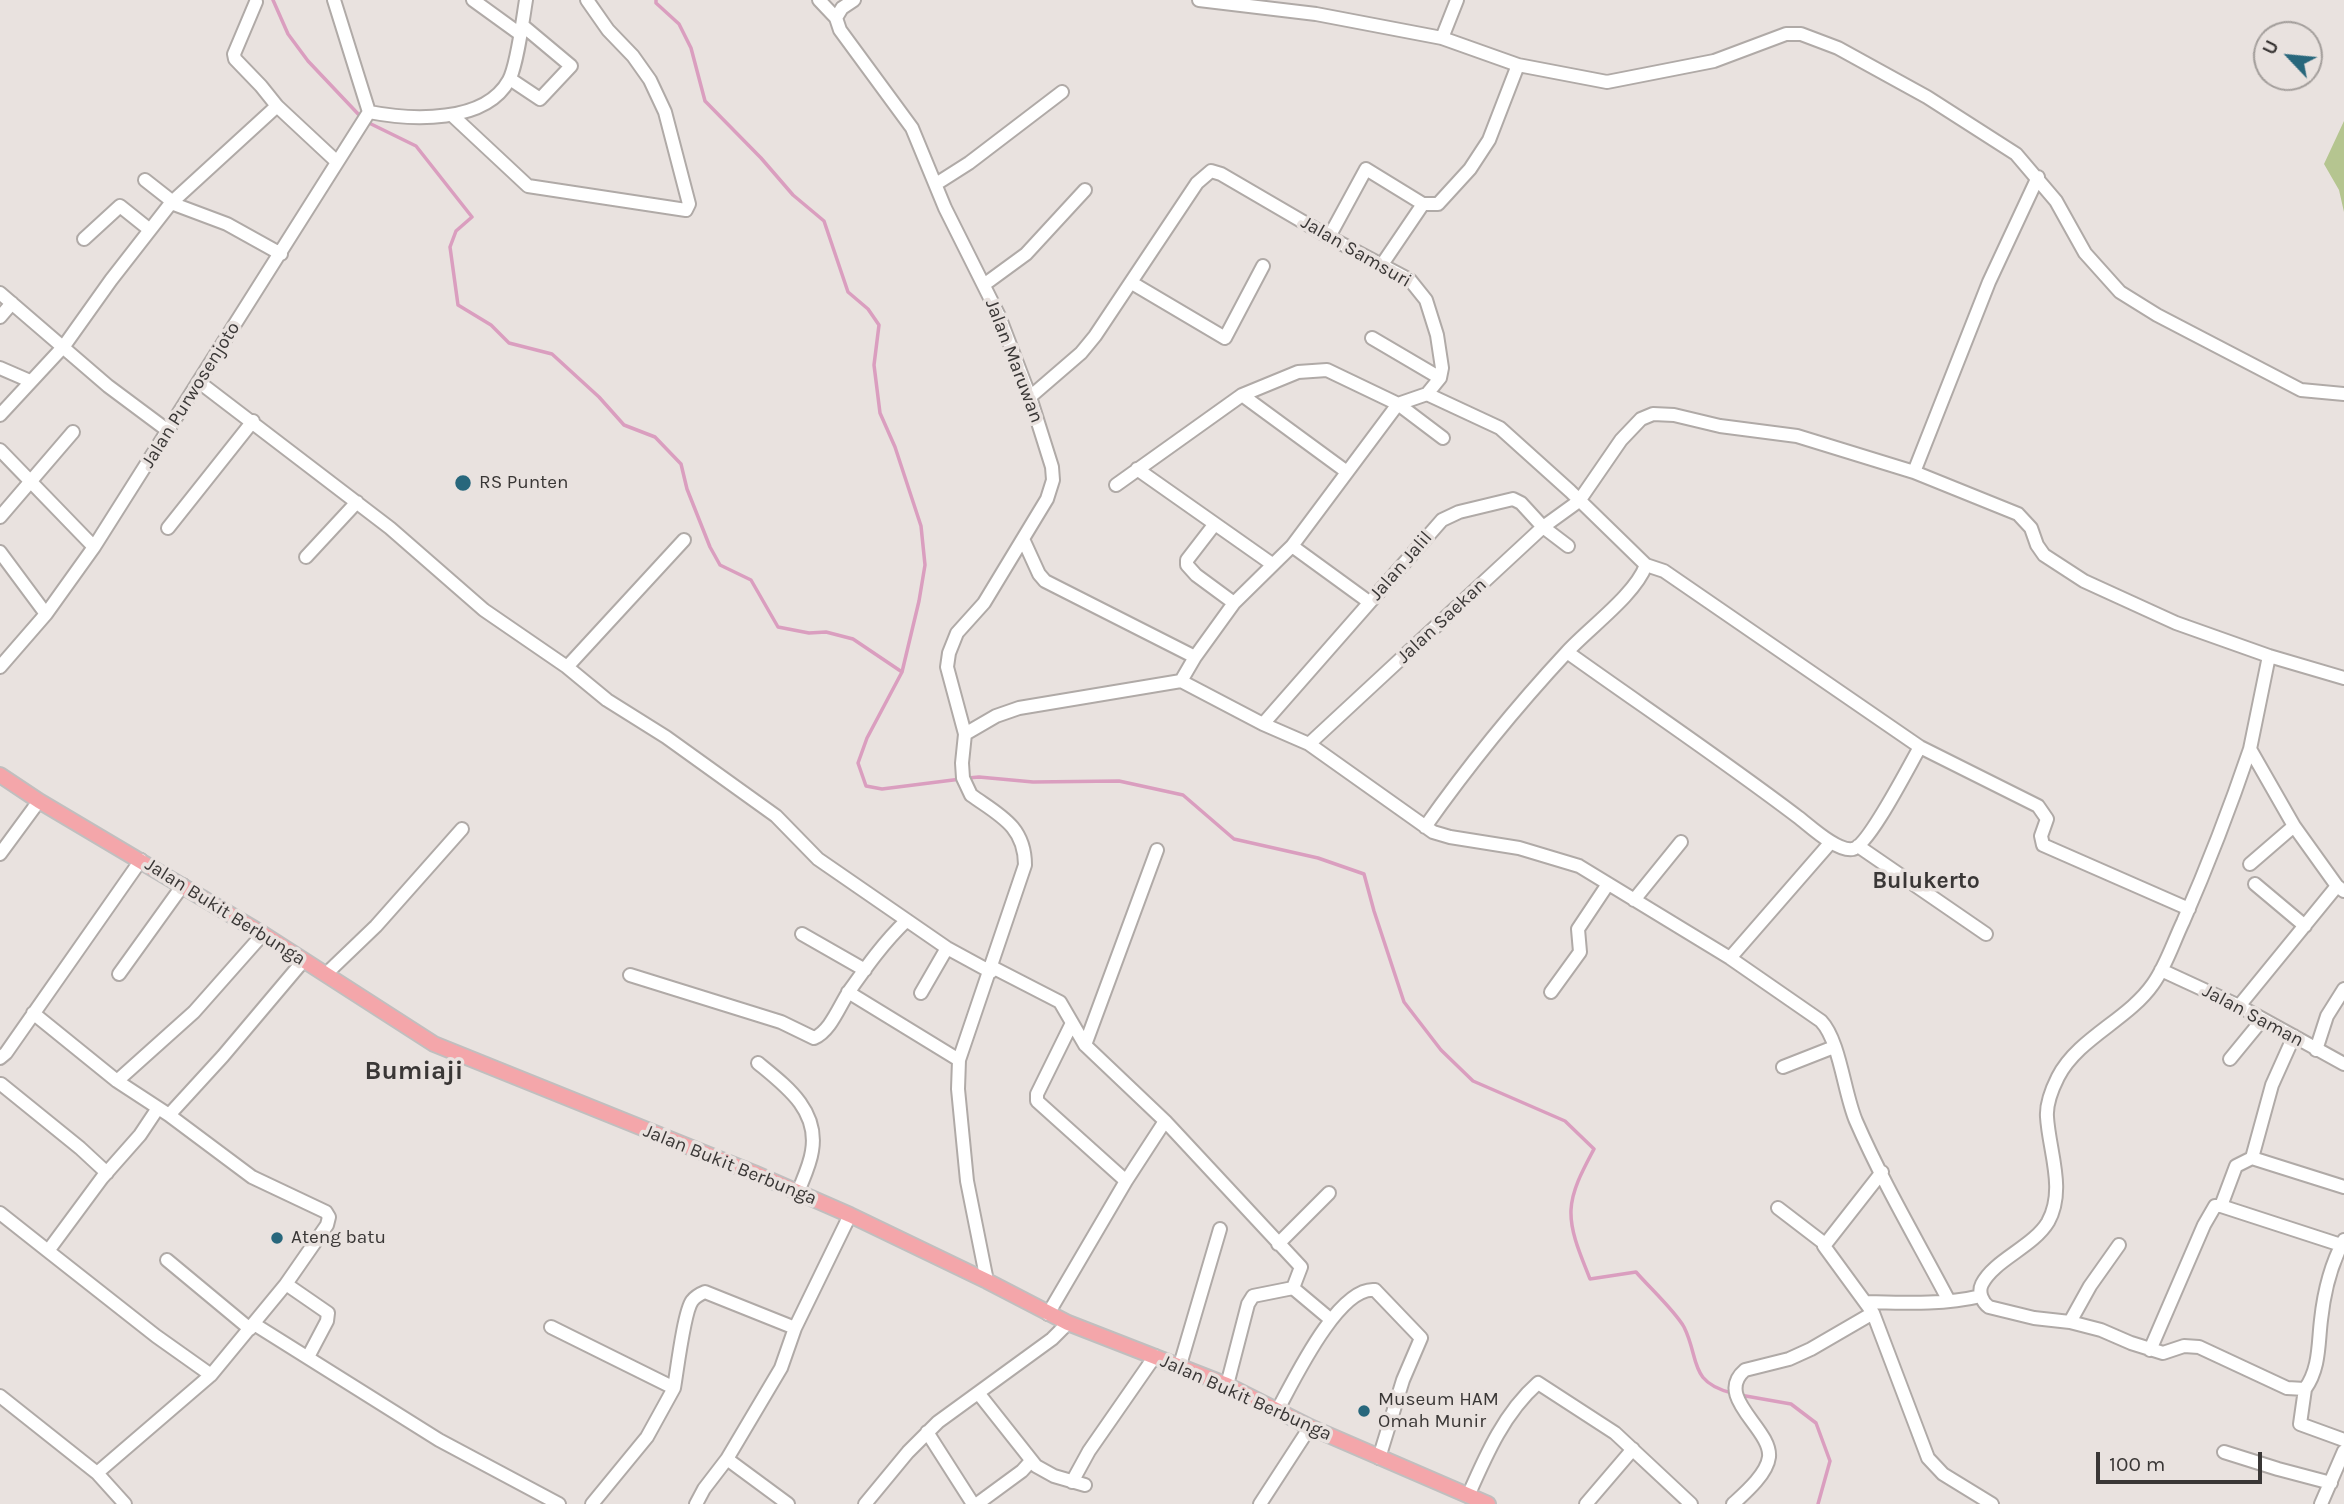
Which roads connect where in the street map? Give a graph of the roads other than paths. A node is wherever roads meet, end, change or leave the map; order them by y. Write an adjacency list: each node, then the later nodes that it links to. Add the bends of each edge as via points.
1 (334, 0): 18 (street)
2 (473, 0): 11 (street)
3 (526, 0): 11 (street)
4 (587, 0): 17 (street, via 655,91 680,165 689,204 686,210 528,186)
5 (819, 0): 10 (street, Jalan Maruwan)
6 (854, 0): 10 (street)
7 (1199, 0): 12 (street, via 1315,14)
8 (1457, 0): 12 (street)
9 (256, 2): 16 (street, via 234,57)
10 (836, 18): 22 (street, Jalan Maruwan, via 839,30 912,128)
11 (521, 30): 14 (street); 14 (street, via 571,66 540,99)
12 (1442, 38): 13 (street)
13 (1518, 65): 20 (street, via 1607,82 1714,61 1777,36 1801,34 1838,48 1927,97 2016,154); 25 (street, via 1489,140 1470,169 1438,204)
14 (510, 79): 17 (street, via 499,94)
15 (1062, 92): 22 (street)
16 (277, 106): 19 (street); 24 (street)
17 (453, 116): 18 (street)
18 (365, 118): 19 (street, Jalan Purwosenjoto)
19 (337, 162): 29 (street, Jalan Purwosenjoto)
20 (2038, 177): 44 (street, via 2085,253 2120,292 2301,390); 56 (street, via 1989,282)
21 (145, 180): 24 (street)
22 (936, 184): 33 (street, Jalan Maruwan)
23 (1085, 190): 33 (street, via 1026,254)
24 (172, 203): 26 (street); 29 (street, via 227,224)
25 (1423, 204): 27 (street, via 1366,169); 30 (street)
26 (150, 230): 28 (street, via 120,206); 38 (street)
27 (1329, 237): 30 (street, Jalan Samsuri); 32 (street, Jalan Samsuri, via 1211,171 1197,183)
28 (84, 239)
29 (281, 254): 42 (street, Jalan Purwosenjoto)
30 (1383, 263): 40 (street, Jalan Samsuri, via 1423,293 1437,335)
31 (1263, 266): 32 (street, via 1225,338)
32 (1132, 283): 46 (street, Jalan Samsuri, via 1082,353)
33 (985, 285): 46 (street, Jalan Maruwan)
34 (0, 293): 35 (street)
35 (12, 303): 36 (street); 38 (street)
36 (0, 317)
37 (1372, 338): 40 (street)
38 (64, 346): 41 (street); 50 (street)
39 (0, 368): 41 (street)
40 (1440, 378): 43 (street)
41 (30, 381): 48 (street)
42 (199, 382): 49 (street); 50 (street, Jalan Purwosenjoto)
43 (1427, 394): 47 (street); 59 (street, via 1502,430)
44 (2344, 394)
45 (1242, 396): 47 (street, via 1298,372 1327,370); 54 (street); 55 (street)
46 (1030, 397): 65 (street, Jalan Maruwan, via 1053,480)
47 (1398, 404): 52 (street); 55 (street)
48 (0, 415)
49 (253, 421): 60 (street); 64 (street)
50 (167, 430): 69 (street, Jalan Purwosenjoto)
51 (74, 432): 57 (street)
52 (1443, 438)
53 (0, 450): 57 (street)
54 (1138, 469): 58 (street); 62 (street)
55 (1347, 472): 67 (street)
56 (1914, 472): 59 (street, Jalan Saekan, via 1797,436 1653,414 1641,419 1621,440); 78 (street, Jalan Saekan, via 2018,514 2044,555 2084,581 2176,623)
57 (31, 482): 61 (street); 69 (street)
58 (1116, 485)
59 (1579, 501): 63 (street, Jalan Saekan); 73 (street)
60 (357, 502): 71 (street); 81 (street, via 484,610)
61 (0, 517)
62 (1214, 525): 72 (street); 75 (street, via 1187,565)
63 (1544, 527): 68 (street, Jalan Jalil); 74 (street, Jalan Jalil, via 1521,503 1510,499 1449,516); 86 (street, Jalan Saekan)
64 (168, 528)
65 (1023, 539): 79 (street, via 1045,581); 85 (street, Jalan Maruwan, via 984,603 951,643 947,667)
66 (684, 540): 81 (street)
67 (1292, 546): 72 (street); 74 (street)
68 (1568, 546)
69 (94, 547): 76 (street, Jalan Purwosenjoto)
70 (0, 552): 76 (street)
71 (306, 557)
72 (1272, 564): 75 (street)
73 (1646, 565): 77 (street, via 1638,582); 87 (street, via 1664,570)
74 (1370, 602): 84 (street, Jalan Jalil)
75 (1234, 603): 79 (street)
76 (46, 614): 80 (street, Jalan Purwosenjoto)
77 (1567, 652): 92 (street, via 1462,775); 95 (street)
78 (2269, 656): 82 (street, Jalan Saekan); 88 (street)
79 (1195, 657): 83 (street)
80 (0, 667)
81 (567, 667): 107 (street, via 607,700 776,816 818,859)
82 (2344, 678)
83 (1181, 681): 84 (street); 85 (street, via 1018,708)
84 (1262, 724): 86 (street)
85 (965, 734): 115 (street, Jalan Maruwan, via 962,763 966,788 1014,827 1025,859)
86 (1309, 744): 92 (street)
87 (1920, 747): 96 (street); 106 (street, via 2038,806 2047,819 2043,845)
88 (2250, 749): 91 (street); 106 (street)
89 (0, 775): 90 (main road, Jalan Bukit Berbunga)
90 (39, 801): 98 (street); 99 (main road, Jalan Bukit Berbunga)
91 (2294, 826): 100 (street); 104 (street)
92 (1425, 827): 101 (street, via 1450,837 1569,862)
93 (462, 829): 119 (street, via 376,926)
94 (1681, 842): 105 (street)
95 (1831, 842): 96 (street, via 1848,849); 113 (street)
96 (1858, 846): 111 (street)
97 (1157, 850): 130 (street)
98 (0, 854)
99 (141, 860): 103 (main road, Jalan Bukit Berbunga); 126 (street)
100 (2250, 864)
101 (1608, 884): 105 (street); 123 (street, via 1578,929 1580,952)
102 (2255, 884): 108 (street)
103 (183, 885): 109 (main road, Jalan Bukit Berbunga); 118 (street)
104 (2341, 889): 108 (street)
105 (1634, 900): 113 (street)
106 (2189, 909): 117 (street)
107 (906, 921): 112 (street); 116 (street)
108 (2305, 926): 125 (street)
109 (263, 934): 114 (main road, Jalan Bukit Berbunga); 139 (street, via 194,1012)
110 (802, 934): 116 (street)
111 (1986, 934)
112 (947, 948): 115 (street); 124 (street)
113 (1730, 958): 131 (street, via 1821,1021 1831,1032)
114 (304, 960): 119 (main road, Jalan Bukit Berbunga); 141 (street, via 223,1056)
115 (991, 969): 128 (street, via 1060,1002); 135 (street, Jalan Maruwan)
116 (865, 970): 122 (street)
117 (2161, 970): 125 (street, Jalan Saman); 164 (street, via 2143,996 2060,1073 2047,1115 2056,1191 2050,1219 1983,1282)
118 (119, 974)
119 (326, 974): 148 (main road, Jalan Bukit Berbunga, via 434,1044)
120 (630, 975): 122 (street, via 781,1022 814,1038 824,1031)
121 (2344, 989): 132 (street)
122 (848, 992): 135 (street)
123 (1551, 992)
124 (921, 993)
125 (2239, 1006): 127 (street, Jalan Saman)
126 (33, 1013): 133 (street); 139 (street)
127 (2262, 1020): 129 (street, Jalan Saman); 134 (street)
128 (1072, 1023): 130 (street); 146 (street, via 1037,1101)
129 (2294, 1036): 132 (street, Jalan Saman); 143 (street, via 2272,1085)
130 (1086, 1045): 142 (street)
131 (1834, 1047): 138 (street); 144 (street, via 1856,1120)
132 (2316, 1050): 137 (street, Jalan Saman)
133 (0, 1058)
134 (2230, 1059)
135 (958, 1060): 161 (street, via 967,1181)
136 (758, 1063): 148 (street, via 784,1084 813,1127 812,1152)
137 (2344, 1064)
138 (1783, 1067)
139 (117, 1081): 141 (street)
140 (1, 1084): 145 (street)
141 (163, 1111): 145 (street); 162 (street, via 252,1177 329,1214 327,1225)
142 (1165, 1121): 146 (street); 156 (street)
143 (2252, 1158): 147 (street); 150 (street, via 2236,1166)
144 (1882, 1172): 157 (street); 165 (street)
145 (107, 1173): 159 (street)
146 (1126, 1181): 167 (street)
147 (2344, 1187)
148 (799, 1192): 153 (main road, Jalan Bukit Berbunga)
149 (1329, 1193): 156 (street)
150 (2221, 1206): 155 (street); 174 (street, via 2210,1212)
151 (1778, 1208): 157 (street)
152 (0, 1213): 159 (street)
153 (850, 1215): 161 (main road, Jalan Bukit Berbunga); 173 (street)
154 (1220, 1229): 177 (street)
155 (2343, 1242): 181 (street, via 2328,1278 2317,1361)
156 (1278, 1244): 163 (street, via 1301,1267)
157 (1825, 1244): 166 (street)
158 (2119, 1245): 169 (street)
159 (48, 1251): 178 (street)
160 (167, 1260): 171 (street)
161 (987, 1281): 167 (main road, Jalan Bukit Berbunga)
162 (286, 1284): 171 (street); 176 (street, via 328,1313)
163 (1293, 1288): 168 (street); 179 (street, via 1253,1296)
164 (1981, 1296): 165 (street); 169 (street, via 1989,1307)
165 (1949, 1301): 166 (street)
166 (1869, 1307): 208 (street, via 1811,1349 1745,1370 1738,1379 1737,1395 1769,1457); 209 (street, via 1928,1458 1943,1474)
167 (1048, 1314): 170 (main road, Jalan Bukit Berbunga)
168 (1330, 1319): 184 (street); 191 (street, via 1347,1302 1373,1289 1421,1336)
169 (2070, 1322): 174 (street)
170 (1068, 1324): 175 (main road, Jalan Bukit Berbunga); 182 (street)
171 (252, 1326): 176 (street); 178 (street)
172 (551, 1327): 180 (street)
173 (795, 1328): 180 (street, via 705,1292 698,1295 687,1314); 192 (street, via 776,1378)
174 (2150, 1350): 181 (street, via 2163,1353 2199,1347 2287,1388)
175 (1155, 1356): 177 (main road, Jalan Bukit Berbunga); 193 (street, via 1088,1451 1079,1484 1054,1476)
176 (308, 1357): 198 (street, via 439,1440)
177 (1181, 1366): 179 (main road, Jalan Bukit Berbunga)
178 (211, 1375): 194 (street)
179 (1227, 1385): 184 (main road, Jalan Bukit Berbunga)
180 (674, 1388): 199 (street, via 647,1437)
181 (2305, 1389): 187 (street, via 2300,1424)
182 (979, 1394): 186 (street); 193 (street)
183 (0, 1396): 194 (street)
184 (1278, 1411): 185 (main road, Jalan Bukit Berbunga)
185 (1310, 1427): 191 (main road, Jalan Bukit Berbunga); 204 (street)
186 (927, 1432): 202 (street); 203 (street)
187 (2344, 1440)
188 (1633, 1449): 196 (street, via 1538,1383 1493,1441); 206 (street); 207 (street)
189 (2344, 1451): 195 (street)
190 (2224, 1452): 195 (street)
191 (1379, 1458): 196 (main road, Jalan Bukit Berbunga)
192 (727, 1459): 200 (street); 201 (street)
193 (1031, 1461): 203 (street)
194 (97, 1473): 197 (street)
195 (2331, 1483): 210 (street)
196 (1468, 1496): 205 (main road, Jalan Bukit Berbunga)
197 (125, 1504)
198 (559, 1504)
199 (592, 1504)
200 (696, 1504)
201 (788, 1504)
202 (865, 1504)
203 (975, 1504)
204 (1260, 1504)
205 (1488, 1504)
206 (1586, 1504)
207 (1691, 1504)
208 (1733, 1504)
209 (1992, 1504)
210 (2321, 1504)

